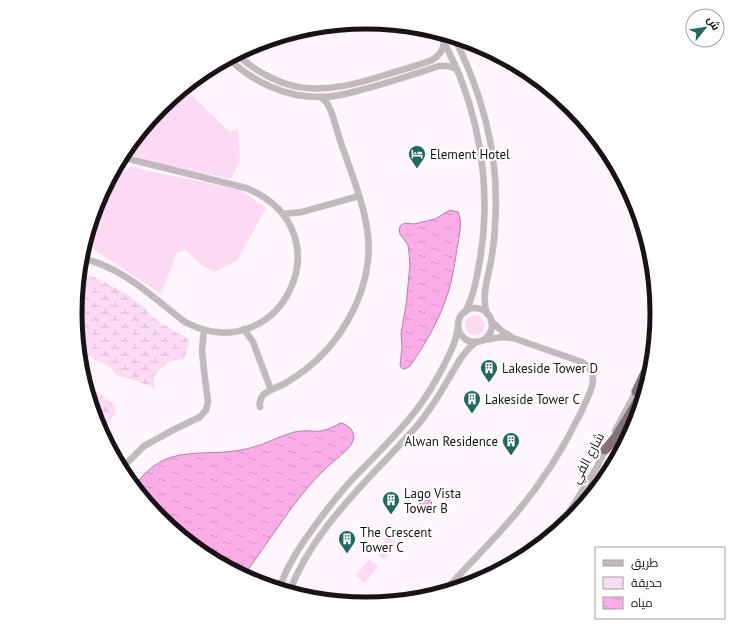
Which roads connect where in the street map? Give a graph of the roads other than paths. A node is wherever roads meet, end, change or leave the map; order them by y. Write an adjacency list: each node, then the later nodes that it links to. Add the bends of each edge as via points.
1 (442, 40): 2 (street)
2 (444, 43): 4 (street, via 442,51 432,60 363,82 320,89 296,87 266,77); 6 (street)
3 (457, 44): 17 (street, via 482,108 490,137 494,167 496,215 484,299)
4 (241, 58)
5 (233, 62): 8 (street, via 252,78 271,87 290,94)
6 (457, 69): 7 (street, via 439,66); 16 (street, via 476,128 485,194 481,254 472,298)
7 (338, 96): 8 (street); 9 (street)
8 (321, 98): 9 (street)
9 (331, 111): 11 (street)
10 (128, 159): 13 (street, via 246,188 264,197)
11 (359, 196): 12 (street); 27 (street, via 366,227 368,259 357,302 338,337 324,353 310,367)
12 (302, 212): 13 (street); 14 (street)
13 (283, 214): 14 (street)
14 (288, 221): 19 (street, via 298,251 295,279 288,296 277,310)
15 (87, 260): 22 (street, via 120,273 185,322)
16 (465, 312): 17 (street, via 474,309); 20 (street)
17 (487, 314): 18 (street)
18 (491, 321): 23 (street); 24 (street, via 491,330)
19 (253, 326): 21 (street); 25 (street)
20 (458, 327): 26 (street, via 466,340); 35 (street, via 452,350 426,396)
21 (244, 329): 22 (street, via 229,332); 25 (street)
22 (204, 330): 36 (street, via 202,356 208,402 206,410 200,417 144,446)
23 (513, 338): 24 (street); 41 (street, via 577,360 587,361 596,372 596,382 567,439 534,491 507,525)
24 (484, 340): 26 (street)
25 (253, 342): 27 (street)
26 (476, 342): 42 (street, via 461,357 435,402 395,455 331,522 309,553)
27 (271, 390): 32 (street, via 263,395)
28 (638, 397): 34 (street, شارع الفي)
29 (637, 400): 31 (highway)
30 (637, 402): 31 (highway)
31 (635, 405): 34 (highway, via 613,442)
32 (260, 407)
33 (372, 449): 35 (street)
34 (605, 450): 39 (street, شارع الفي)
35 (378, 453): 38 (street)
36 (126, 465)
37 (343, 480): 38 (street)
38 (348, 484): 40 (street, via 305,540)
39 (566, 516)
40 (280, 584)
41 (450, 585)
42 (291, 587)

